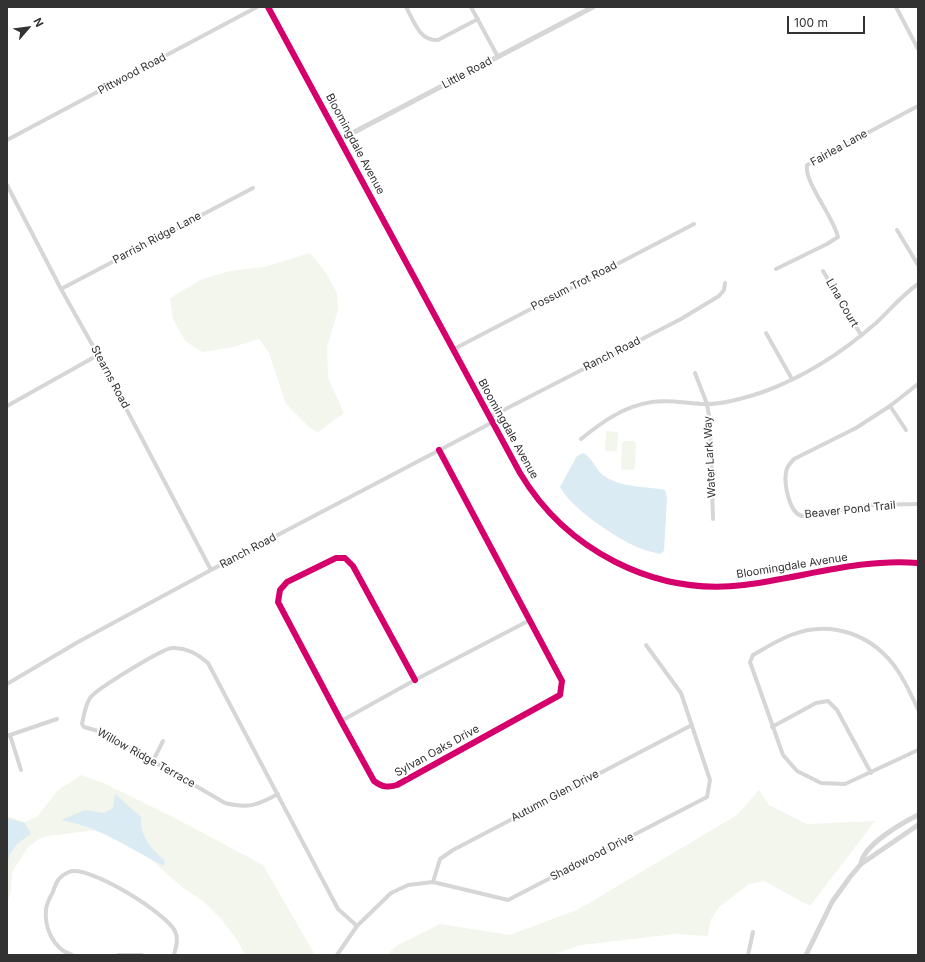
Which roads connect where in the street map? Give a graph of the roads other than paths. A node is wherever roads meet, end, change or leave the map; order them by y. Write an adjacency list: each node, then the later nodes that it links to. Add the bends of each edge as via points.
1 (257, 7): 12 (street, Pittwood Road)
2 (268, 7): 11 (street, Bloomingdale Avenue)
3 (406, 7): 7 (street, via 421,34 430,41 438,40)
4 (471, 7): 7 (street)
5 (592, 7): 9 (street, Little Road)
6 (896, 7): 8 (street)
7 (478, 19): 9 (street)
8 (918, 49)
9 (498, 56): 11 (street, Little Road)
10 (918, 106): 18 (street, Fairlea Lane, via 807,165 808,176 836,227 838,237)
11 (341, 139): 25 (street, Bloomingdale Avenue)
12 (7, 140)
13 (7, 184): 22 (street, Stearns Road)
14 (253, 188): 22 (street, Parrish Ridge Lane)
15 (694, 224): 25 (street, Possum Trot Road)
16 (897, 230): 17 (street)
17 (918, 265)
18 (776, 269)
19 (823, 271): 24 (street, Lina Court)
20 (725, 283): 33 (street, Ranch Road, via 724,290 719,296 681,319)
21 (918, 284): 24 (street)
22 (60, 289): 26 (street, Stearns Road)
23 (766, 332): 28 (street)
24 (861, 335): 28 (street, via 824,362)
25 (454, 349): 33 (street, Bloomingdale Avenue)
26 (98, 355): 31 (street); 40 (street, Stearns Road)
27 (695, 373): 30 (street, Water Lark Way)
28 (792, 379): 30 (street, via 742,398)
29 (918, 384): 32 (street, Beaver Pond Trail)
30 (707, 404): 35 (street, via 676,400 633,407 602,423); 38 (street, Water Lark Way, via 710,422)
31 (7, 406)
32 (890, 406): 34 (street); 37 (street, Beaver Pond Trail, via 856,428 798,456 791,462 786,476 791,506 795,513 802,516 871,505)
33 (492, 420): 36 (street, Ranch Road); 39 (street, Bloomingdale Avenue, via 524,479 557,521 598,553 643,574 683,584 728,586 870,564)
34 (906, 430)
35 (581, 439)
36 (439, 450): 40 (street, Ranch Road); 41 (street, Sylvan Oaks Drive)
37 (918, 504)
38 (713, 519)
39 (918, 564)
40 (211, 570): 44 (street, Ranch Road, via 78,642)
41 (530, 620): 43 (street); 47 (street, Sylvan Oaks Drive, via 562,681 560,695 397,785 388,788 374,781)
42 (646, 645): 48 (street, Shadowood Drive, via 681,693)
43 (415, 680): 47 (street); 47 (street, Sylvan Oaks Drive, via 353,566 345,558 336,558 287,582 280,590 278,602)
44 (7, 684)
45 (918, 709): 49 (street, via 899,671 870,643 849,632 832,629 809,630 791,635 753,655 750,662)
46 (57, 719): 50 (street)
47 (341, 721)
48 (692, 725): 60 (street, Autumn Glen Drive, via 453,850 440,859); 60 (street, Shadowood Drive, via 710,780 707,797 508,900)
49 (772, 726): 55 (street, via 783,756 797,771 821,783 845,784); 55 (street, via 816,702 828,702 837,710)
50 (8, 735): 54 (street)
51 (164, 741): 53 (street)
52 (918, 750): 55 (street)
53 (153, 761): 56 (street, Willow Ridge Terrace, via 225,803 248,806); 56 (street, Willow Ridge Terrace, via 105,733 84,726 82,724 85,709 91,696 101,687 171,648 197,653 208,663)
54 (22, 770)
55 (871, 773)
56 (278, 794): 61 (street, Willow Ridge Terrace, via 338,909)
57 (918, 815): 59 (street, via 882,838 865,855)
58 (918, 825): 59 (street)
59 (861, 864): 69 (street, via 832,902)
60 (433, 882): 61 (street, Shadowood Drive, via 408,885 391,893)
61 (357, 926): 67 (street, Shadowood Drive)
62 (754, 932): 68 (street)
63 (72, 955): 66 (street, via 60,948 50,936 46,923 46,907 58,879 70,871 81,870 132,894 168,921 178,940)
64 (118, 955): 65 (street)
65 (142, 955)
66 (174, 955)
67 (337, 955)
68 (748, 955)
69 (806, 955)

